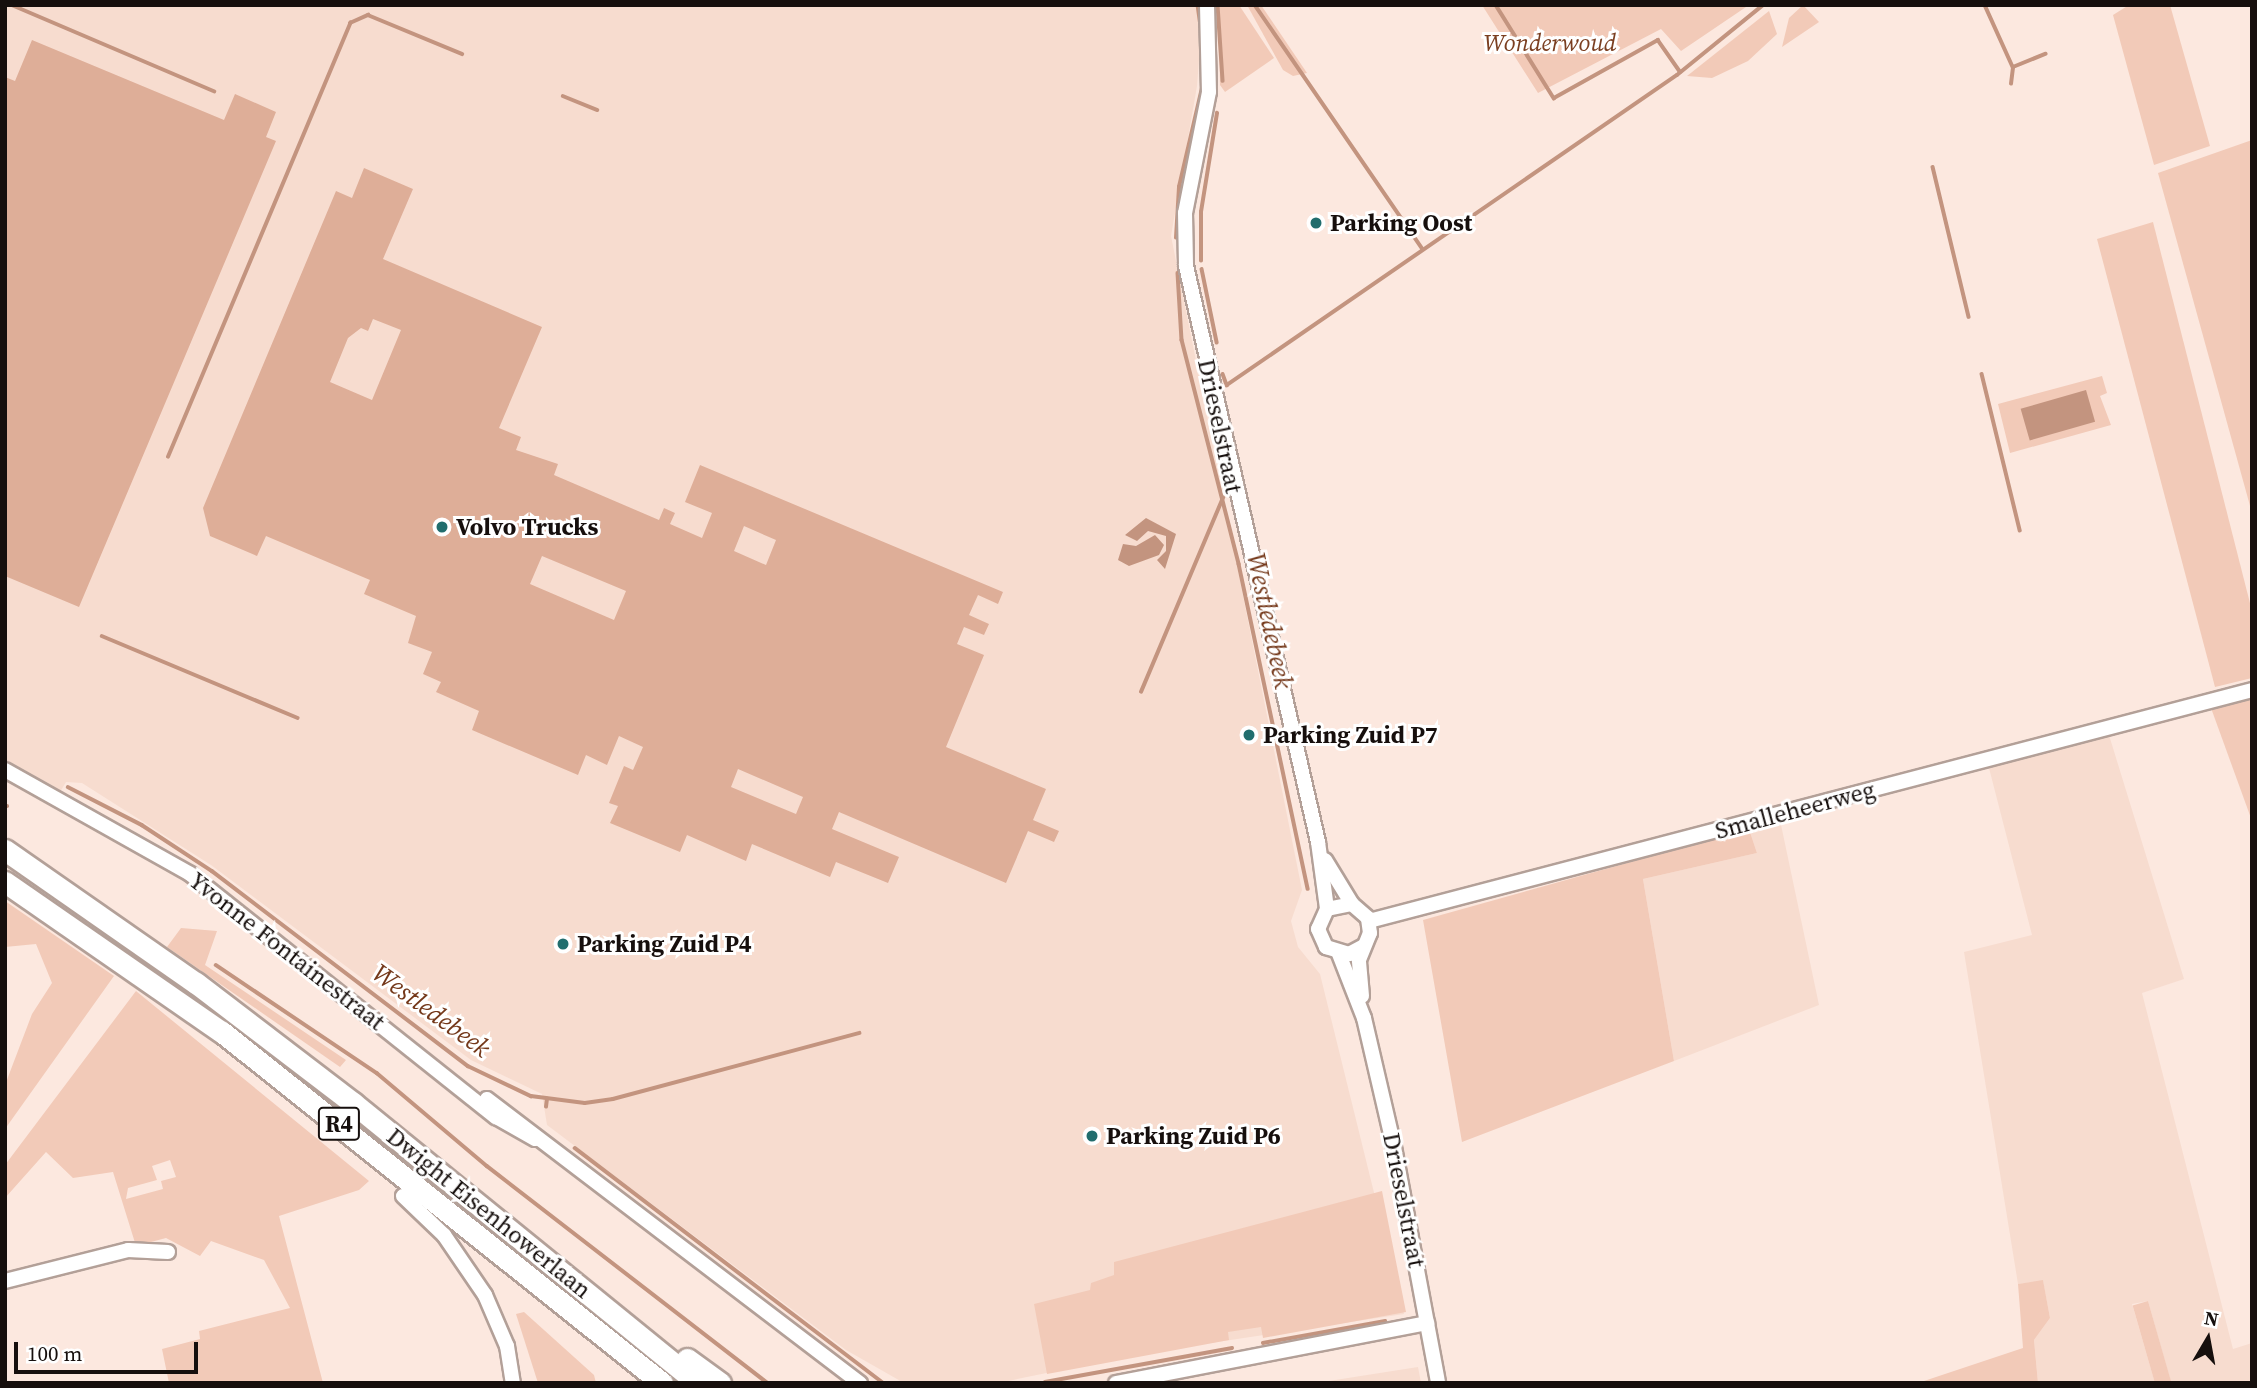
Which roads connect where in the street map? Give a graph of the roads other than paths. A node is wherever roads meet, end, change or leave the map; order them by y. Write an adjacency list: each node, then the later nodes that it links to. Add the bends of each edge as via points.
1 (1207, 5): 4 (street, Drieselstraat, via 1209,92 1185,213 1186,266)
2 (2252, 690): 9 (street, Smalleheerweg)
3 (5, 770): 22 (street, Yvonne Fontainestraat, via 190,874 453,1079 518,1120 535,1139)
4 (1318, 842): 7 (street, Drieselstraat, via 1331,875); 8 (street, Drieselstraat)
5 (5, 850): 16 (highway, Dwight Eisenhowerlaan / R4, via 207,991)
6 (5, 882): 19 (highway, Dwight Eisenhowerlaan / R4, via 222,1032)
7 (1352, 904): 8 (street); 9 (street, Drieselstraat)
8 (1327, 909): 11 (street, Drieselstraat, via 1319,921 1319,936)
9 (1369, 921): 10 (street, Drieselstraat)
10 (1364, 946): 11 (street); 12 (street, Drieselstraat, via 1359,960)
11 (1339, 954): 12 (street, Drieselstraat)
12 (1364, 1018): 17 (street, Drieselstraat)
13 (403, 1196): 18 (street, via 444,1235 485,1295 506,1346)
14 (168, 1252): 15 (street, via 128,1250)
15 (5, 1281)
16 (603, 1305): 20 (highway, Dwight Eisenhowerlaan / R4); 21 (highway)
17 (1427, 1323): 23 (street); 24 (street, Drieselstraat)
18 (513, 1383)
19 (662, 1383)
20 (696, 1383)
21 (720, 1383)
22 (860, 1383)
23 (1116, 1383)
24 (1438, 1383)

